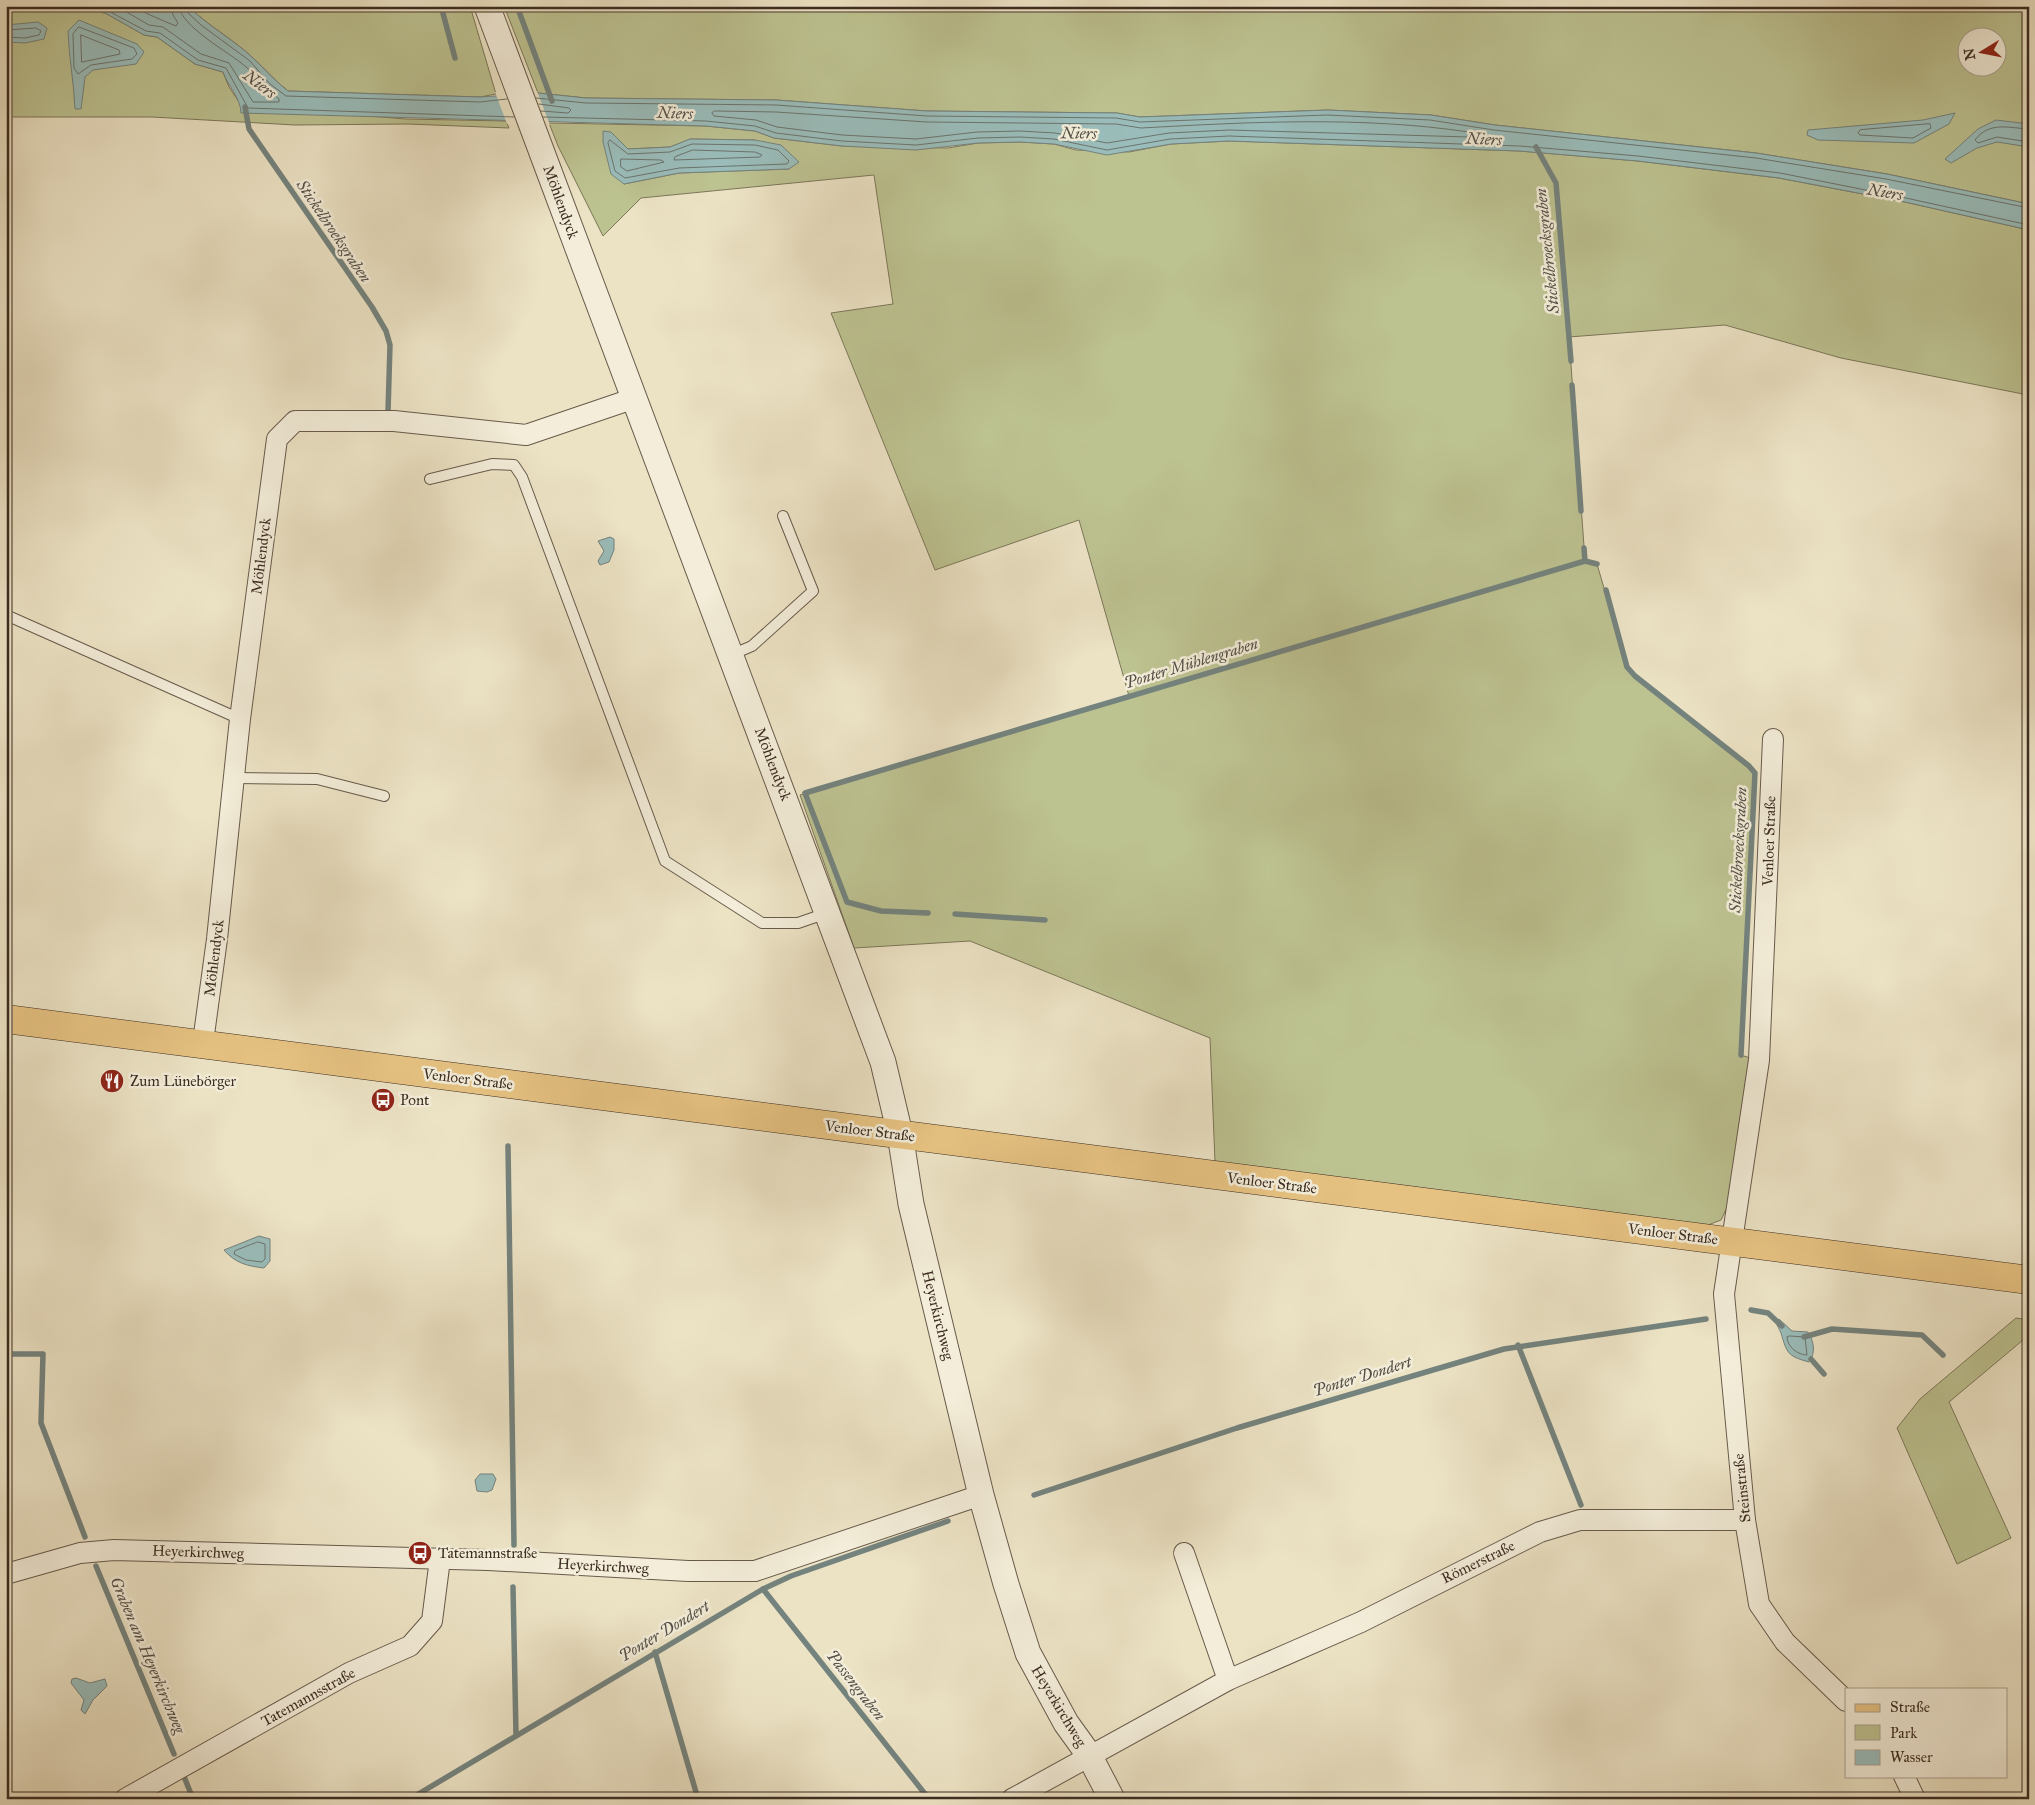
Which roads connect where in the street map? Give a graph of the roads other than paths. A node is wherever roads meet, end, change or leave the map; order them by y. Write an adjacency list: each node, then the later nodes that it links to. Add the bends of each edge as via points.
1 (487, 6): 2 (street, Möhlendyck)
2 (635, 398): 6 (street, Möhlendyck); 7 (street, Möhlendyck, via 526,435 394,422 295,421 276,439)
3 (430, 479): 11 (lane, via 492,464 514,466 522,477 665,861 762,923 798,923)
4 (783, 516): 6 (lane, via 813,590 752,646)
5 (6, 615): 7 (lane)
6 (732, 654): 11 (street, Möhlendyck)
7 (240, 719): 9 (street, Möhlendyck)
8 (1773, 739): 15 (street, Venloer Straße, via 1759,1060)
9 (234, 778): 10 (lane, via 318,779); 13 (street, Möhlendyck)
10 (384, 796)
11 (828, 913): 14 (street, Möhlendyck, via 883,1062)
12 (6, 1019): 13 (main road, Venloer Straße)
13 (203, 1042): 14 (main road, Venloer Straße)
14 (900, 1134): 15 (main road, Venloer Straße); 17 (street, Heyerkirchweg, via 911,1204)
15 (1734, 1242): 16 (main road, Venloer Straße); 18 (street, Steinstraße, via 1724,1294)
16 (2029, 1280)
17 (981, 1495): 20 (street, Heyerkirchweg, via 755,1571 688,1571); 24 (street, Heyerkirchweg, via 1028,1653 1066,1723)
18 (1745, 1520): 22 (street, Römerstraße, via 1580,1520 1540,1532 1361,1622); 23 (street, Steinstraße, via 1759,1604 1785,1642)
19 (1184, 1553): 22 (street)
20 (440, 1559): 21 (street, Heyerkirchweg, via 114,1550 80,1553); 26 (street, Tatemannsstraße, via 432,1621 410,1646 349,1674)
21 (6, 1574)
22 (1228, 1680): 24 (street, Römerstraße)
23 (1845, 1700)
24 (1088, 1755): 27 (street, Römerstraße); 28 (street, Heyerkirchweg)
25 (1905, 1778): 29 (street)
26 (125, 1799)
27 (1012, 1799)
28 (1112, 1799)
29 (1915, 1799)

